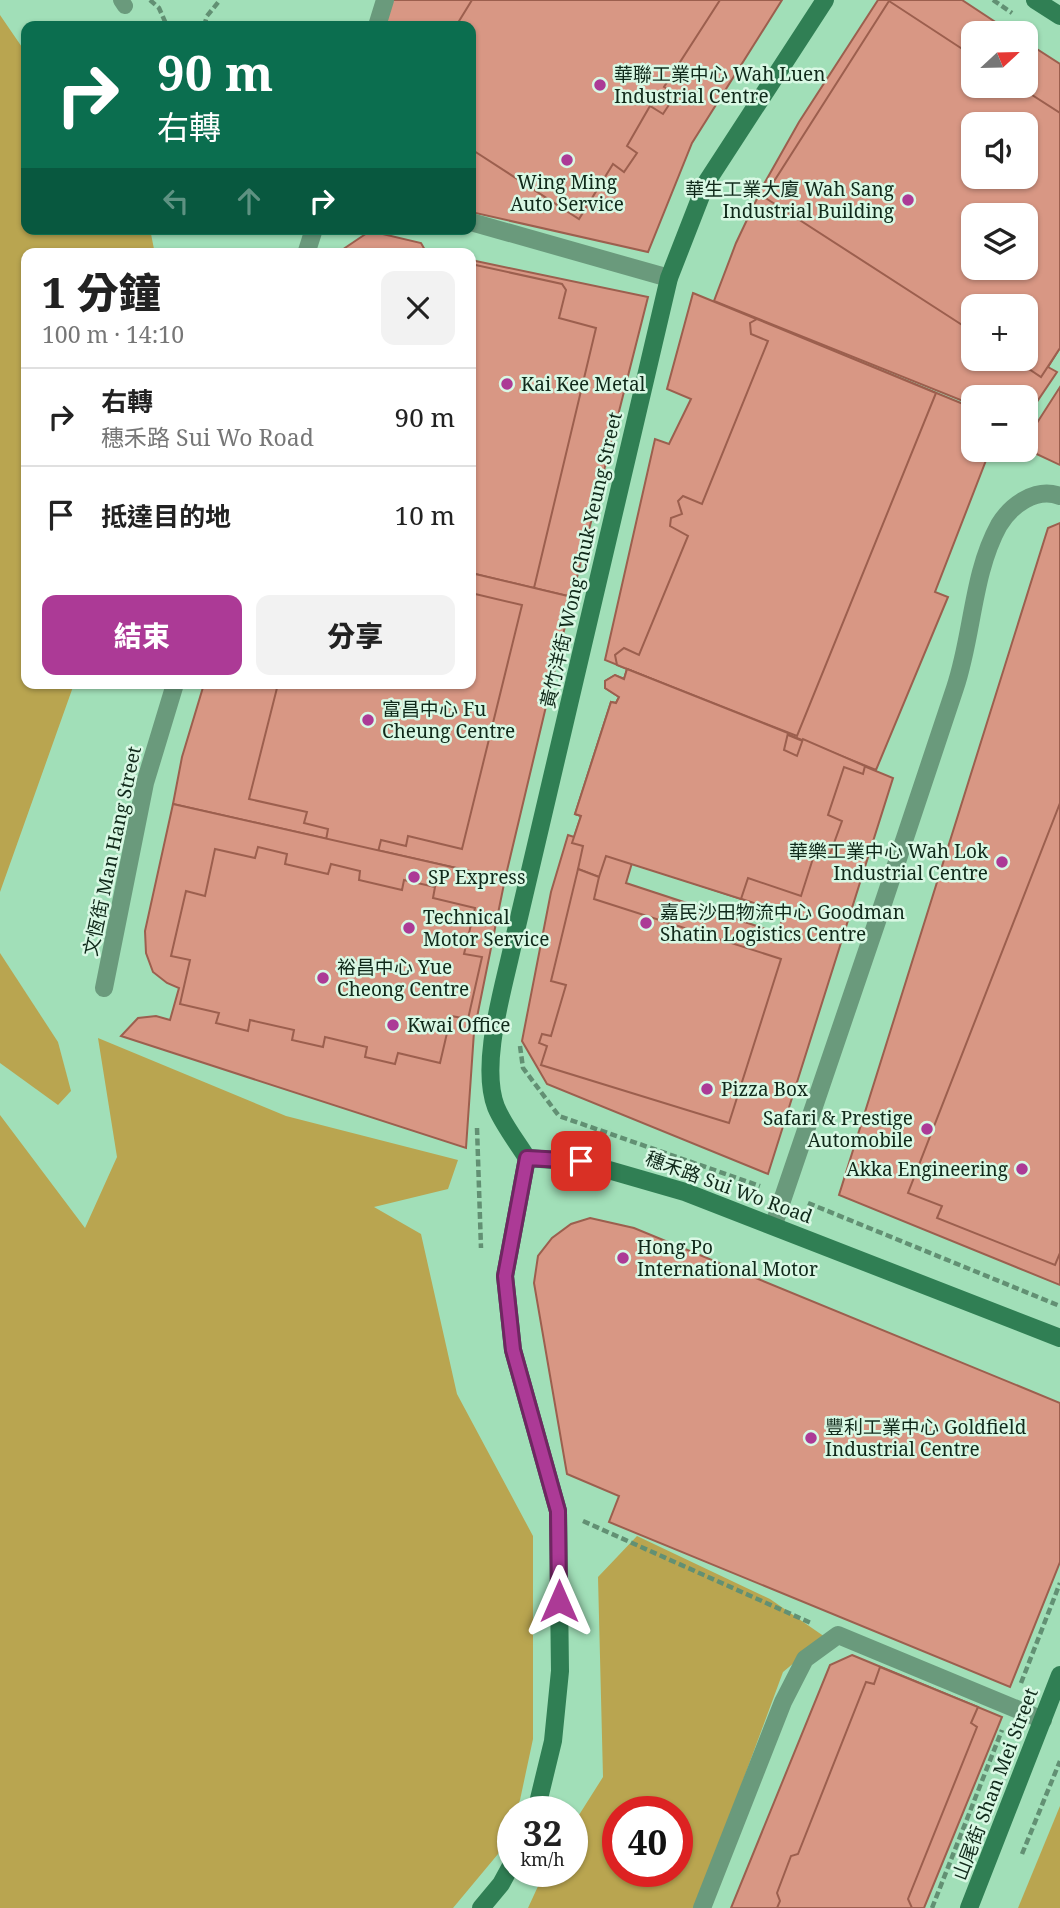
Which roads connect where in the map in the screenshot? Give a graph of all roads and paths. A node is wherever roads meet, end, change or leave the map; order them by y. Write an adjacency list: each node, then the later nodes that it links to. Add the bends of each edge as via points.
1 (149, 0): 7 (path)
2 (220, 0): 8 (path)
3 (385, 0): 9 (street)
4 (825, 0): 11 (street, 黃竹洋街 Wong Chuk Yeung Street, via 706,183)
5 (1035, 0): 6 (street)
6 (1060, 16)
7 (165, 21)
8 (206, 21)
9 (379, 21)
10 (476, 223): 11 (street)
11 (669, 278): 16 (street, 黃竹洋街 Wong Chuk Yeung Street, via 493,1044 495,1107)
12 (1060, 496): 17 (street, via 1051,493 1022,499 1001,522 987,550 957,684)
13 (173, 689): 14 (street, 文恆街 Man Hang Street, via 145,783)
14 (104, 988)
15 (518, 1034): 17 (path, via 523,1068 559,1116)
16 (527, 1158): 18 (street, 穗禾路 Sui Wo Road, via 581,1161); 28 (street, via 505,1276 513,1350 558,1511 560,1671 553,1741)
17 (785, 1195): 18 (street); 19 (path)
18 (774, 1224): 20 (street, 穗禾路 Sui Wo Road)
19 (1060, 1306)
20 (1060, 1338)
21 (572, 1517): 23 (path)
22 (1060, 1583): 25 (path)
23 (838, 1635): 25 (street); 32 (street, via 805,1659 783,1702)
24 (1060, 1675): 26 (street, 山尾街 Shan Mei Street)
25 (1012, 1706): 26 (street); 33 (path)
26 (1043, 1720): 34 (street, 山尾街 Shan Mei Street)
27 (1060, 1761): 29 (path)
28 (540, 1796)
29 (1019, 1859)
30 (498, 1887): 31 (street)
31 (481, 1908)
32 (702, 1908)
33 (932, 1908)
34 (969, 1908)

